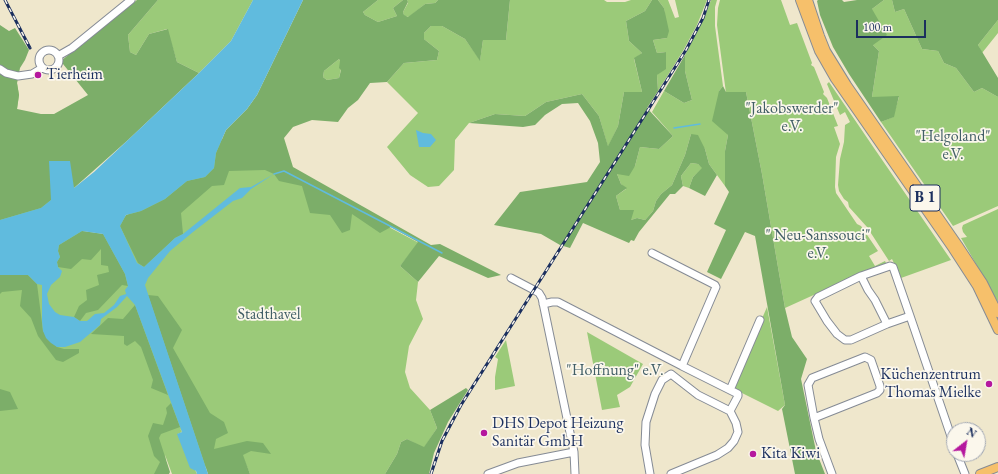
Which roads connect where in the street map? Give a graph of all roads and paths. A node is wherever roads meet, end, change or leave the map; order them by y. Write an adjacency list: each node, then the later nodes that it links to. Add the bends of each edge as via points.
1 (131, 0): 4 (street, via 72,48)
2 (800, 0): 15 (main road, B 1, via 819,52 835,79 953,249 977,286)
3 (808, 0): 11 (main road, B 1, via 826,51 836,68 958,245)
4 (58, 56): 5 (street, via 59,62 55,68); 5 (street, via 51,50 43,52 39,60)
5 (42, 68): 6 (street, via 18,76)
6 (0, 69)
7 (652, 253): 16 (street, via 709,281 716,287)
8 (861, 276): 12 (street, via 890,266 893,268); 14 (street); 14 (street, via 818,296 815,301 817,305 827,321 845,340 851,340)
9 (511, 278): 10 (street, via 539,293)
10 (543, 304): 16 (street, via 558,302); 21 (street)
11 (998, 313)
12 (910, 316): 14 (street); 20 (street)
13 (760, 320): 17 (street)
14 (887, 324)
15 (998, 330)
16 (682, 366): 17 (street)
17 (730, 390): 18 (street, via 738,396)
18 (730, 411): 26 (street, via 698,395 671,374 662,380 646,422 645,445); 27 (street, via 738,432 730,446 718,454)
19 (814, 418): 19 (street, via 808,385 810,380 865,357 871,360 880,390); 28 (street, via 818,439)
20 (946, 422)
21 (574, 452): 24 (street, via 518,463); 25 (street)
22 (959, 462): 29 (street)
23 (998, 467): 30 (main road)
24 (488, 474)
25 (575, 474)
26 (650, 474)
27 (671, 474)
28 (832, 474)
29 (963, 474)
30 (980, 474)

